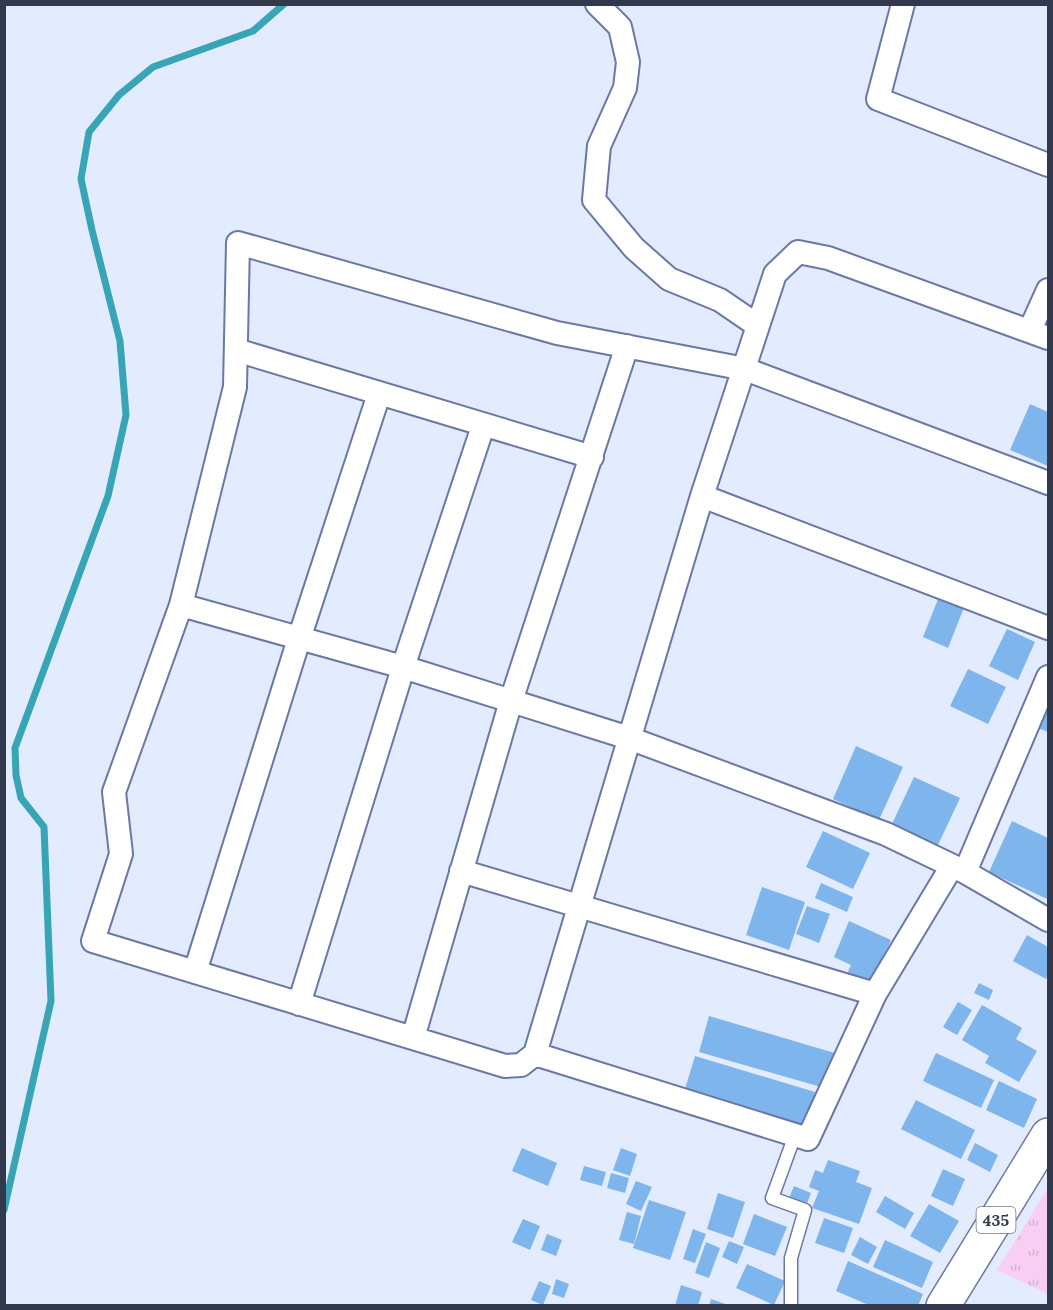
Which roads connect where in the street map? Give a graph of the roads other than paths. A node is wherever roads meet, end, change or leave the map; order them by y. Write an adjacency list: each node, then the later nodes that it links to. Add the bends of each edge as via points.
1 (597, 4): 5 (street, via 620,27 628,62 625,88 599,146 594,200 634,248 669,279 720,300)
2 (903, 4): 3 (street, via 878,99)
3 (1048, 165)
4 (1048, 290): 6 (street)
5 (758, 326): 6 (street, via 775,274 798,252 828,258); 9 (street)
6 (1039, 334)
7 (627, 346): 8 (street, via 556,333 238,243); 9 (street); 12 (street)
8 (236, 350): 10 (street); 15 (street, via 235,387)
9 (744, 369): 13 (street); 14 (street)
10 (379, 394): 11 (street); 17 (street)
11 (483, 426): 12 (street); 18 (street)
12 (592, 457): 20 (street)
13 (1048, 483)
14 (702, 496): 16 (street); 21 (street)
15 (181, 605): 17 (street); 26 (street, via 114,792 121,854 93,941)
16 (1048, 628)
17 (299, 639): 18 (street); 26 (street)
18 (403, 668): 20 (street); 28 (street)
19 (1048, 677): 22 (street)
20 (511, 701): 21 (street); 23 (street)
21 (629, 738): 22 (street, via 886,834); 24 (street)
22 (959, 869): 25 (street); 27 (street)
23 (461, 871): 24 (street); 29 (street)
24 (579, 906): 27 (street); 30 (street)
25 (1048, 920)
26 (195, 972): 28 (street)
27 (875, 994): 31 (street, via 808,1139)
28 (299, 1004): 29 (street)
29 (413, 1038): 30 (street, via 505,1066 521,1065)
30 (535, 1054): 31 (street)
31 (795, 1135): 33 (lane, via 772,1198 805,1210 791,1258)
32 (1048, 1135): 34 (main road, 435)
33 (791, 1305)
34 (943, 1305)

